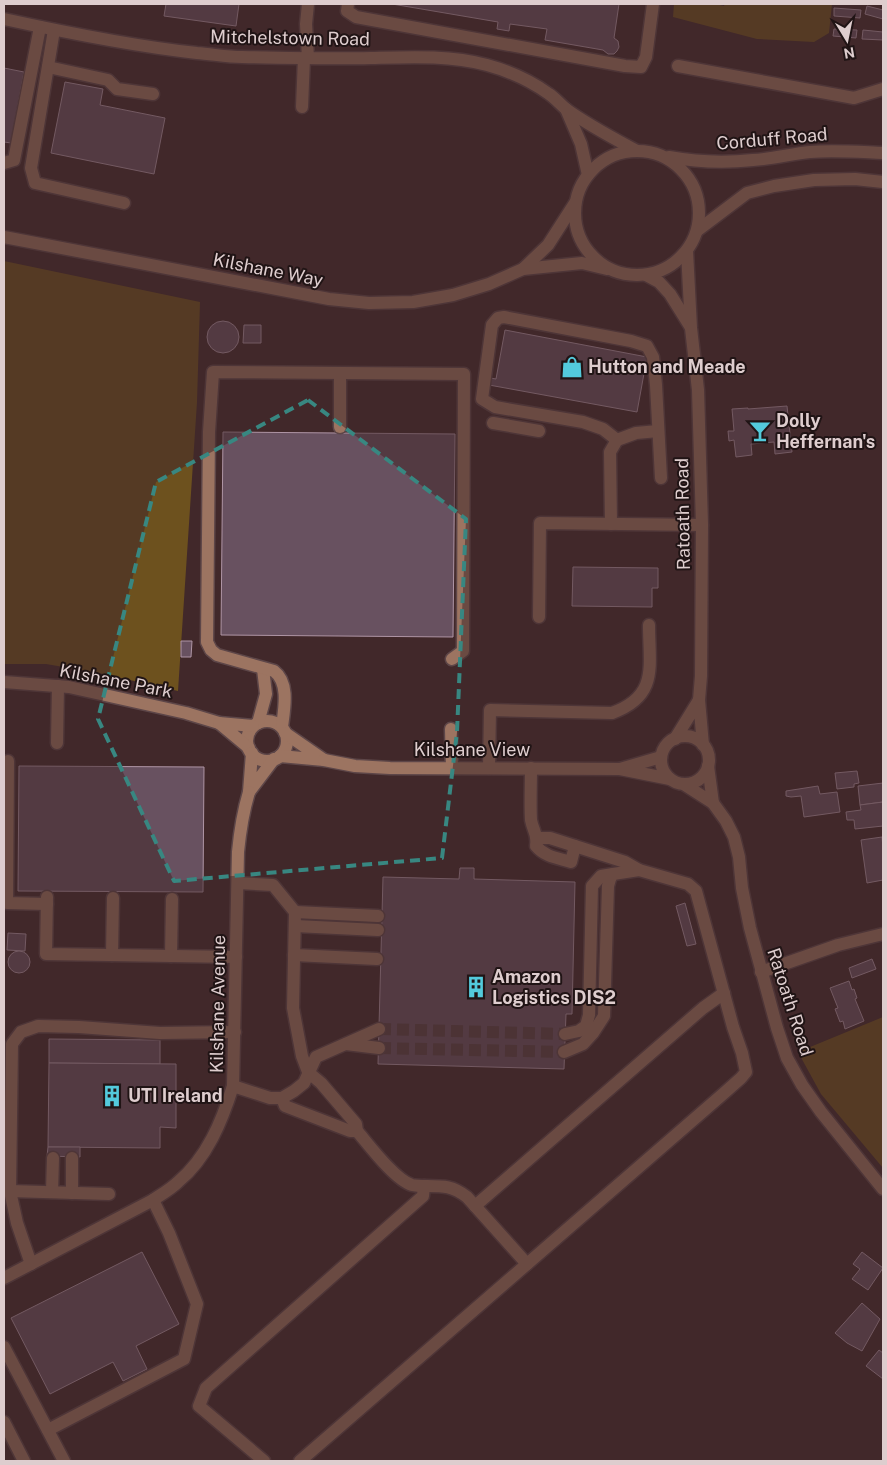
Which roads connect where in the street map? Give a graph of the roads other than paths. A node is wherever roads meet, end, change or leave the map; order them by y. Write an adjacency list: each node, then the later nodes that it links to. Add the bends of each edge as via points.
1 (308, 4): 7 (street)
2 (348, 4): 3 (street, via 347,11 356,17 641,67 646,57)
3 (653, 4)
4 (4, 19): 5 (street, Mitchelstown Road)
5 (40, 27): 6 (street, Mitchelstown Road); 17 (street, via 14,160)
6 (54, 30): 7 (street, Mitchelstown Road, via 166,50 240,57); 9 (street)
7 (306, 58): 12 (street); 13 (street, Mitchelstown Road, via 415,56 488,65 535,85)
8 (678, 66): 10 (street, via 854,98)
9 (48, 67): 11 (street, via 108,80 117,89); 20 (street, via 30,168 36,183)
10 (883, 89)
11 (153, 94)
12 (302, 107)
13 (566, 109): 14 (street, Mitchelstown Road); 18 (street, Mitchelstown Road, via 581,144)
14 (637, 151): 16 (street); 18 (street, via 619,153 602,161)
15 (883, 153): 16 (street, Corduff Road, via 810,152 721,162)
16 (664, 157): 22 (street, via 678,166 692,182 698,196)
17 (4, 163)
18 (588, 175): 21 (street)
19 (883, 182): 22 (street, via 814,180 747,193)
20 (124, 202)
21 (575, 203): 25 (street, via 576,227 582,243); 26 (street, Kilshane Way, via 548,245)
22 (698, 230): 24 (street)
23 (4, 237): 26 (street, Kilshane Way, via 329,299 369,303 414,302 453,295)
24 (687, 251): 27 (street, via 668,268); 28 (street, Ratoath Road)
25 (607, 269): 26 (street, Kilshane Way, via 582,263); 27 (street, via 625,275)
26 (524, 270)
27 (646, 275): 28 (street, Ratoath Road, via 659,282 670,294)
28 (691, 328): 37 (street, Ratoath Road, via 698,390)
29 (340, 374): 31 (street); 40 (street, via 464,374 463,651); 41 (street, via 213,372 209,432 207,642 217,655)
30 (493, 423): 32 (street)
31 (340, 427)
32 (539, 430)
33 (658, 431): 34 (street, via 636,433); 34 (street, via 653,357 647,346 631,340 498,318 492,325 482,399 495,407 583,422 603,429); 35 (street)
34 (617, 440): 36 (street, via 610,452)
35 (662, 478)
36 (611, 524): 37 (street); 38 (street, via 540,523)
37 (702, 525): 44 (street, Ratoath Road)
38 (538, 617)
39 (649, 625): 59 (street, via 649,679 635,701 612,713 490,710)
40 (452, 659)
41 (263, 669): 46 (street, via 266,694); 48 (street, via 274,671 282,683)
42 (4, 682): 43 (street, Kilshane Park)
43 (58, 686): 45 (street, Kilshane Park); 50 (street)
44 (699, 700): 49 (street, Ratoath Road); 51 (street, Ratoath Road)
45 (219, 723): 46 (street, Kilshane Park); 52 (street, Kilshane Park)
46 (256, 725): 48 (street, via 271,721); 52 (street, via 247,738)
47 (452, 729): 58 (street)
48 (284, 730): 53 (street, via 286,745); 56 (street, Kilshane View)
49 (675, 738): 51 (street, via 691,737); 54 (street, via 668,743)
50 (57, 743)
51 (704, 745): 57 (street)
52 (250, 751): 53 (street, via 262,760); 64 (street, Kilshane Avenue)
53 (277, 757): 56 (street, Kilshane View); 64 (street, Kilshane Avenue)
54 (661, 757): 61 (street, Kilshane View); 62 (street, via 664,774)
55 (8, 760): 75 (street, via 7,903 47,900 46,954)
56 (324, 760): 58 (street, Kilshane View, via 355,766)
57 (708, 766): 63 (street, via 698,780); 65 (street, Ratoath Road)
58 (452, 768): 59 (street, Kilshane View)
59 (489, 768): 60 (street, Kilshane View)
60 (532, 768): 61 (street, Kilshane View); 66 (street, via 531,820 536,846 541,852 571,862 575,846 625,862)
61 (620, 769): 62 (street, Kilshane View)
62 (670, 779): 63 (street)
63 (685, 785): 65 (street, Ratoath Road)
64 (249, 792): 67 (street, Kilshane Avenue, via 240,831)
65 (713, 803): 80 (street, Ratoath Road, via 734,837)
66 (639, 870): 81 (street, via 688,884 696,890); 83 (street, via 613,874 610,879 604,1016)
67 (238, 883): 70 (street, via 273,885); 78 (street, Kilshane Avenue)
68 (113, 898): 75 (street)
69 (172, 899): 77 (street)
70 (295, 912): 71 (street); 72 (street)
71 (378, 916)
72 (295, 926): 73 (street); 76 (street)
73 (378, 930)
74 (883, 934): 80 (street, via 838,945)
75 (112, 955): 77 (street)
76 (294, 955): 79 (street); 89 (street, via 293,1008)
77 (171, 956): 78 (street)
78 (236, 957): 84 (street, Kilshane Avenue)
79 (377, 959)
80 (760, 972): 96 (street, Ratoath Road, via 777,1028 802,1085)
81 (724, 993): 102 (street); 104 (street, via 745,1064 746,1072 742,1078)
82 (379, 1029): 86 (street)
83 (590, 1029): 85 (street); 88 (street, via 583,1044)
84 (235, 1032): 90 (street, Kilshane Avenue); 97 (street, via 160,1033 38,1026 21,1032 12,1044)
85 (565, 1034)
86 (346, 1044): 87 (street); 89 (street, via 316,1057)
87 (378, 1048)
88 (564, 1052)
89 (308, 1072): 91 (street, via 304,1083); 92 (street, via 321,1082 356,1124)
90 (233, 1086): 91 (street, via 270,1098); 101 (street, Kilshane Avenue, via 224,1115 205,1151 179,1181)
91 (282, 1098): 92 (street, via 285,1106)
92 (357, 1131): 95 (street, via 396,1175 413,1186)
93 (53, 1158): 98 (street)
94 (72, 1158): 99 (street)
95 (424, 1186): 102 (street, via 452,1187); 111 (street, via 423,1196 206,1388 199,1406)
96 (883, 1189)
97 (10, 1191): 98 (street); 103 (street)
98 (52, 1192): 99 (street)
99 (72, 1193): 100 (street)
100 (109, 1194)
101 (153, 1200): 103 (street, Kilshane Avenue); 108 (street, via 197,1304 184,1359)
102 (475, 1206): 104 (street)
103 (31, 1264): 105 (street, Kilshane Avenue)
104 (527, 1264): 112 (street)
105 (4, 1278)
106 (4, 1348): 108 (street)
107 (4, 1422): 109 (street)
108 (48, 1430): 110 (street)
109 (24, 1461)
110 (64, 1461)
111 (264, 1461)
112 (300, 1461)

